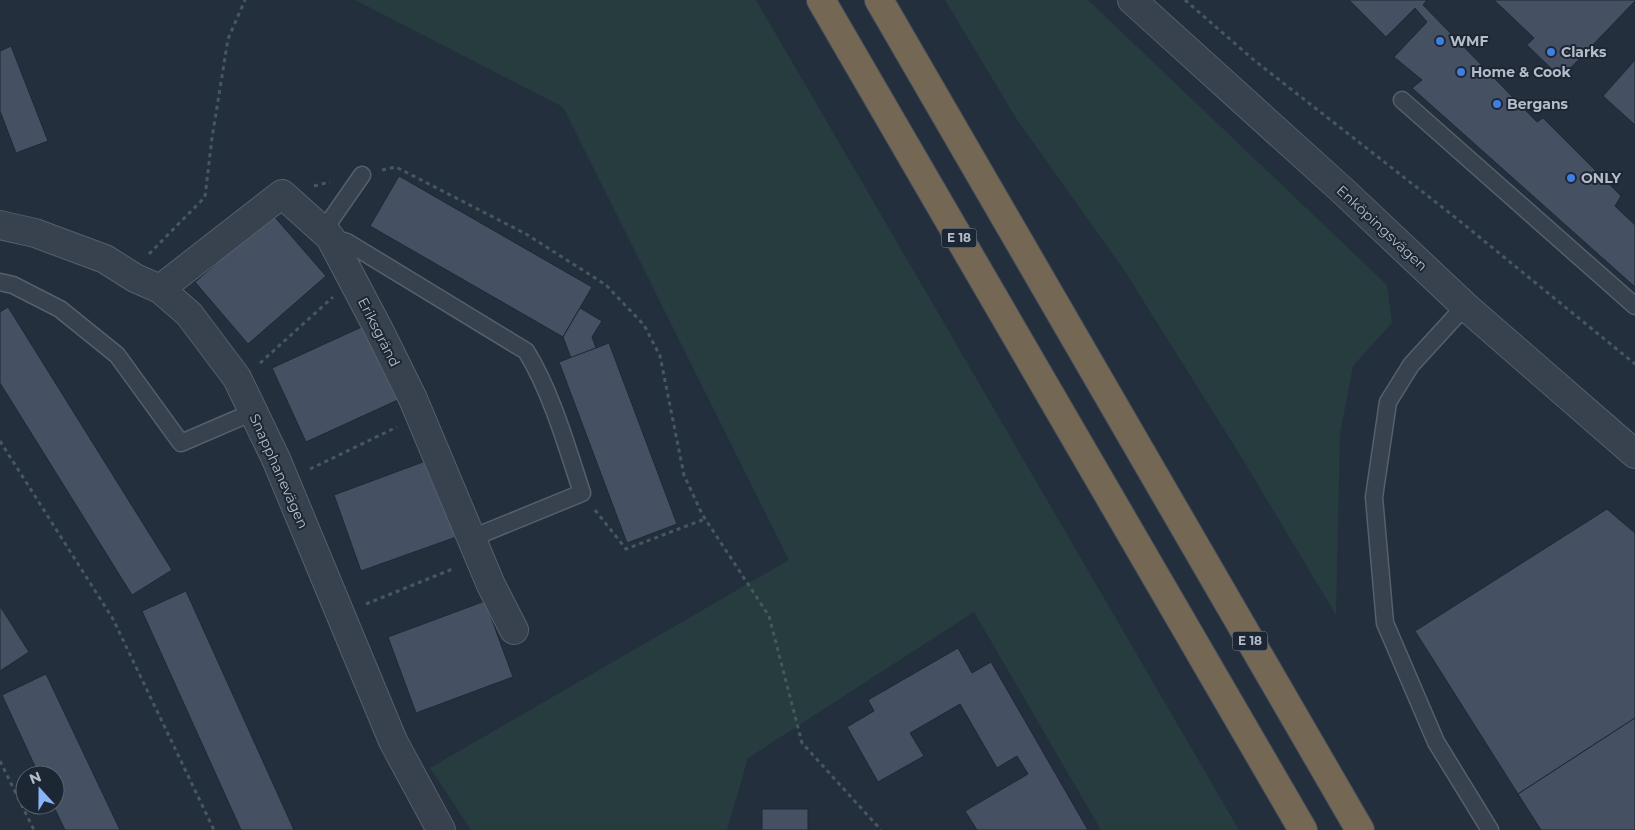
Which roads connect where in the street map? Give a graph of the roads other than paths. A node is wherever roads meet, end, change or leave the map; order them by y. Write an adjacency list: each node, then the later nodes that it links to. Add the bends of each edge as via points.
1 (820, 0): 17 (highway, E 18)
2 (879, 0): 18 (highway, E 18)
3 (1132, 0): 10 (street, Enköpingsvägen)
4 (1402, 100): 11 (lane)
5 (362, 175): 7 (lane, via 330,221)
6 (0, 226): 9 (street, Snapphanevägen, via 34,233 105,259)
7 (330, 237): 9 (street, Eriksgränd, via 282,194); 14 (street, Eriksgränd, via 420,415); 14 (lane, via 347,242 526,351 536,367 582,493)
8 (0, 282): 12 (lane, via 60,309 117,355 181,443)
9 (160, 289): 12 (street, Snapphanevägen, via 195,322 237,378)
10 (1465, 306): 13 (street, Enköpingsvägen); 19 (lane, via 1411,365 1388,402 1374,497 1385,623 1436,742)
11 (1635, 306)
12 (254, 412): 16 (street, Snapphanevägen, via 393,741)
13 (1635, 454)
14 (476, 548): 15 (street, Eriksgränd)
15 (514, 630)
16 (441, 830)
17 (1303, 830)
18 (1360, 830)
19 (1490, 830)

